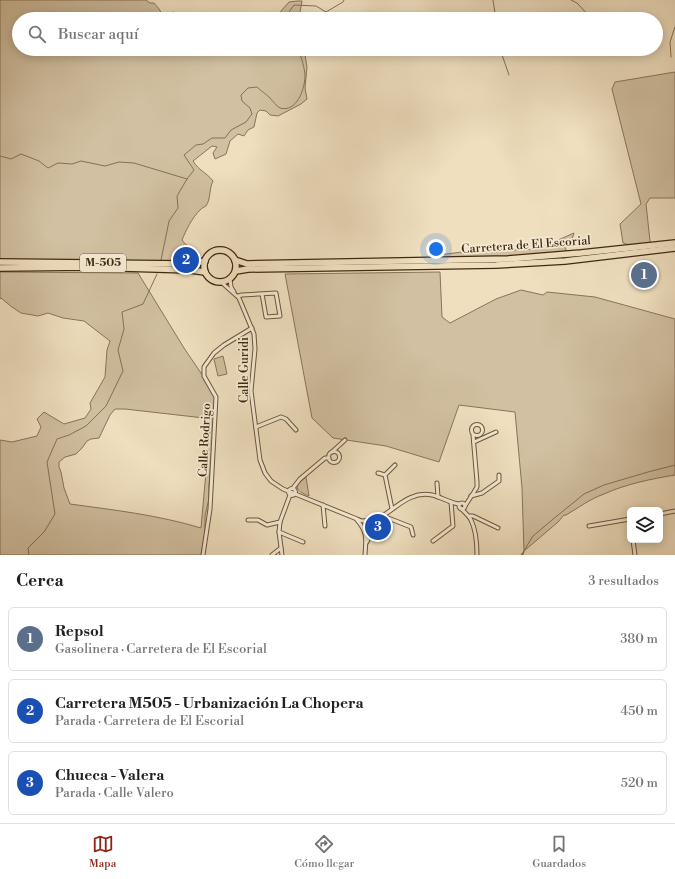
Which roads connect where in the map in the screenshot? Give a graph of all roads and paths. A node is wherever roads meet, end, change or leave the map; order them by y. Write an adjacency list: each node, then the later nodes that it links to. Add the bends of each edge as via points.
1 (675, 243): 3 (highway, Carretera de El Escorial / M-505, via 508,259 247,264)
2 (675, 248): 7 (highway, Carretera de El Escorial, via 565,261 496,265)
3 (235, 260): 4 (highway, M-505, via 228,252 217,250 207,256); 7 (highway)
4 (205, 261): 5 (highway, M-505, via 192,264); 8 (highway)
5 (0, 262)
6 (0, 268): 8 (highway, M-505)
7 (236, 271): 9 (highway)
8 (205, 272): 10 (highway, M-505, via 211,280)
9 (230, 279): 10 (highway); 11 (street)
10 (221, 282): 11 (street)
11 (235, 294): 13 (street)
12 (262, 294): 12 (street, via 276,293 280,316 266,317); 13 (street)
13 (238, 296): 14 (street, Calle Guridi)
14 (252, 328): 15 (street, Calle Guridi, via 254,349 251,391); 63 (street, Calle Rodrigo, via 214,353 204,367 204,376 216,397 210,509)
15 (256, 427): 16 (street, via 281,417); 29 (street, Calle Guridi, via 260,460 265,473 277,486)
16 (296, 430)
17 (496, 432): 20 (street)
18 (474, 435): 20 (street)
19 (346, 440): 21 (street)
20 (474, 442): 33 (street, via 477,482)
21 (332, 452): 22 (street); 22 (street, via 338,454 339,459 332,462)
22 (329, 458): 28 (street, via 325,458)
23 (395, 465): 25 (street)
24 (378, 473): 25 (street)
25 (385, 475): 37 (street)
26 (499, 475): 33 (street, via 500,481)
27 (437, 483): 32 (street)
28 (293, 488): 29 (street); 30 (street)
29 (288, 490): 30 (street, Calle Guridi); 31 (street)
30 (295, 493): 31 (street); 35 (street, Calle Guridi)
31 (290, 496): 47 (street)
32 (438, 497): 34 (street); 37 (street, via 413,496)
33 (471, 497): 36 (street)
34 (453, 503): 36 (street); 57 (street, via 453,526)
35 (323, 505): 42 (street, Calle Guridi); 48 (street)
36 (462, 506): 40 (street)
37 (392, 509): 41 (street)
38 (675, 511): 39 (street)
39 (663, 513)
40 (467, 515): 52 (street); 67 (street, via 472,521)
41 (383, 516): 46 (street); 50 (street); 56 (street, via 411,527)
42 (357, 519): 45 (street, Calle Guridi); 49 (street, Calle Guridi)
43 (248, 520): 47 (street, via 258,520 267,525)
44 (627, 520): 51 (street)
45 (365, 521): 46 (street); 49 (street)
46 (373, 521): 50 (street)
47 (280, 522): 54 (street)
48 (325, 526)
49 (363, 526): 53 (street)
50 (376, 526): 55 (street)
51 (589, 526)
52 (498, 528)
53 (365, 531): 55 (street); 59 (street)
54 (279, 532): 58 (street); 61 (street)
55 (371, 532): 59 (street)
56 (413, 535)
57 (432, 541)
58 (303, 542)
59 (366, 543): 62 (street)
60 (633, 543): 68 (street)
61 (281, 548): 64 (street); 65 (street)
62 (365, 554): 66 (street)
63 (203, 555)
64 (272, 555)
65 (282, 555)
66 (369, 555)
67 (477, 555)
68 (635, 555)

